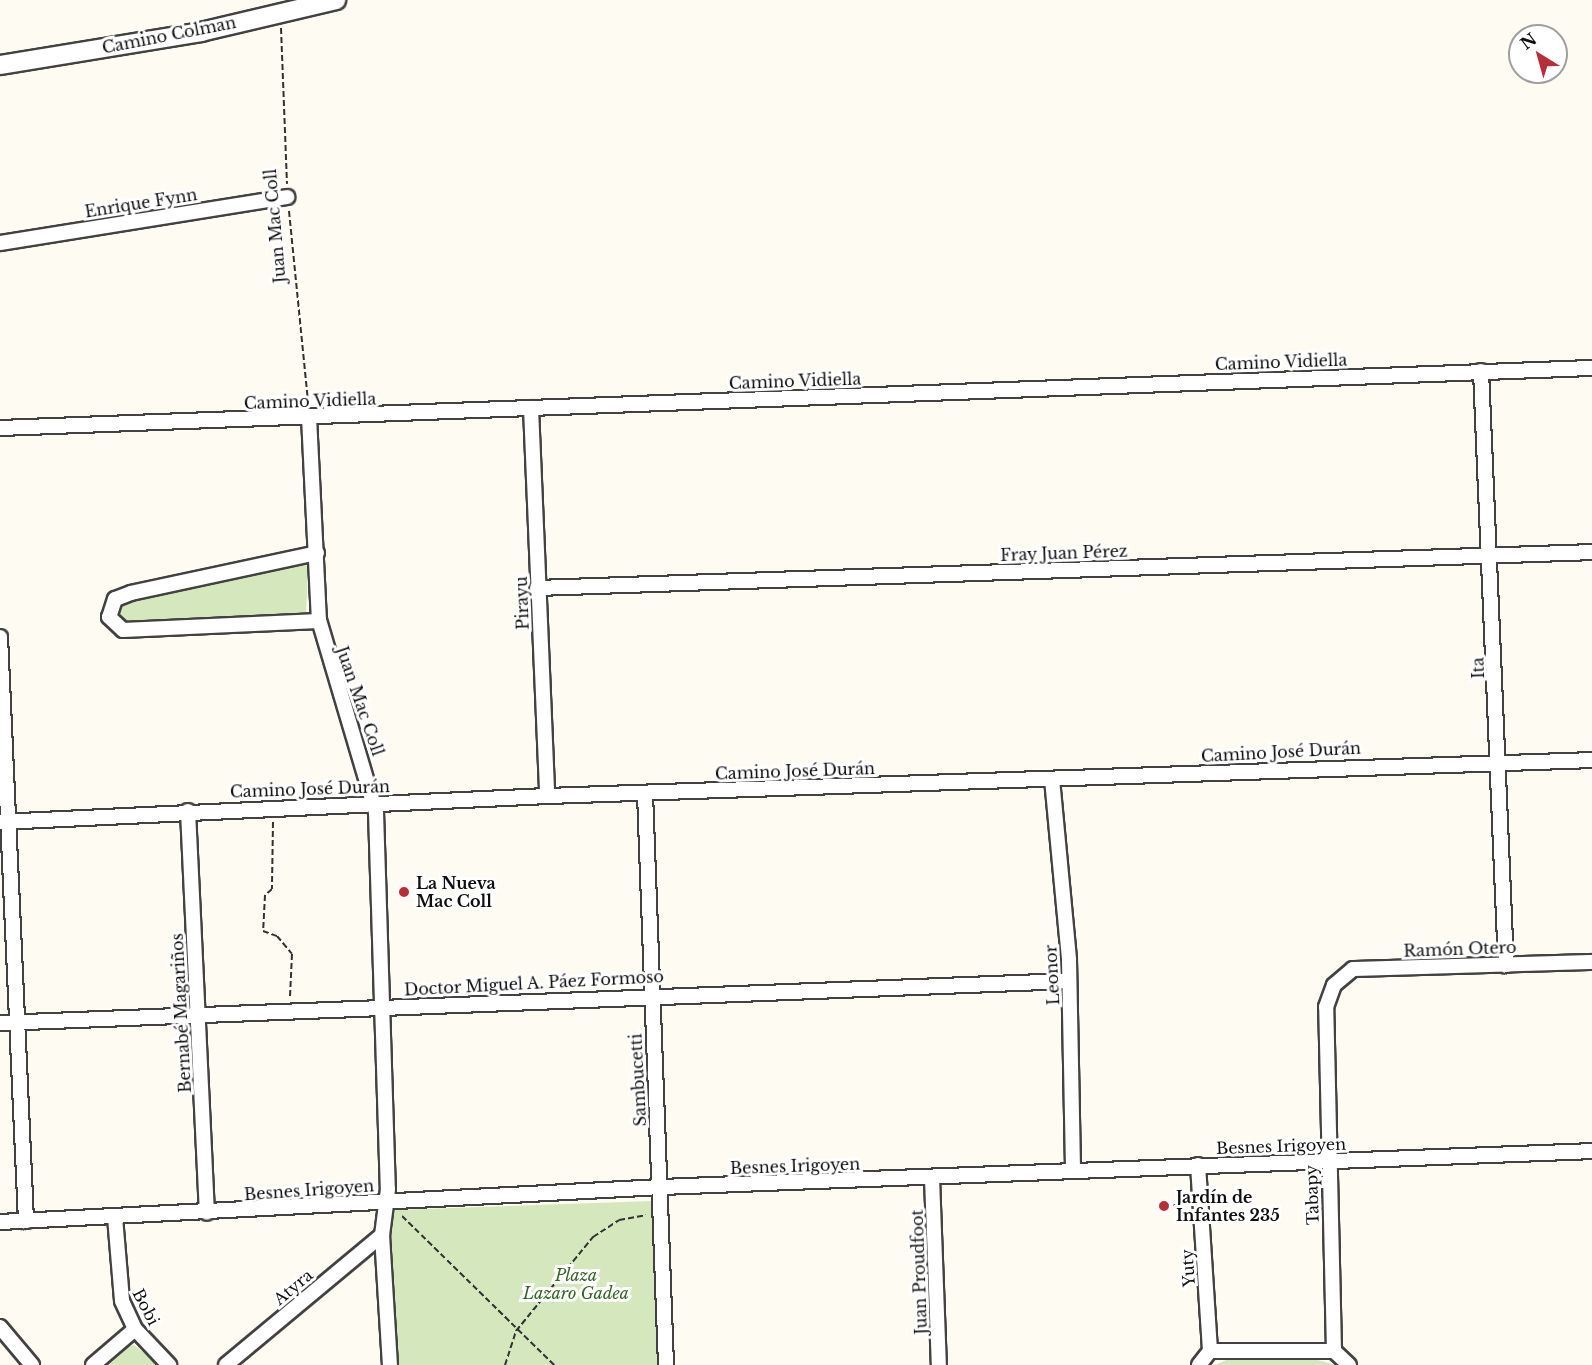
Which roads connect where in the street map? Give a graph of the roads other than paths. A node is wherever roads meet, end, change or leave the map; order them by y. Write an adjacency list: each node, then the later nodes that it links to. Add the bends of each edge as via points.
1 (336, 0): 2 (street, Camino Colman, via 201,32)
2 (0, 65)
3 (287, 197): 4 (street, Enrique Fynn)
4 (0, 243)
5 (1592, 368): 6 (street, Camino Vidiella)
6 (1481, 371): 7 (street, Camino Vidiella); 12 (street, Ita)
7 (531, 408): 8 (street, Camino Vidiella); 13 (street, Pirayu)
8 (309, 417): 9 (street, Camino Vidiella); 11 (street, Juan Mac Coll)
9 (0, 428)
10 (1592, 552): 12 (street, Fray Juan Pérez)
11 (316, 553): 14 (street, Juan Mac Coll); 14 (street, via 131,593 114,599 109,616 123,630)
12 (1489, 556): 13 (street, Fray Juan Pérez); 17 (street, Ita)
13 (537, 588): 20 (street, Pirayu)
14 (319, 621): 21 (street, Juan Mac Coll)
15 (0, 637): 23 (street)
16 (1592, 760): 17 (street, Camino José Durán)
17 (1498, 762): 18 (street, Camino José Durán); 25 (street, Ita)
18 (1052, 778): 19 (street, Camino José Durán); 26 (street, Leonor)
19 (645, 793): 20 (street, Camino José Durán); 28 (street, Sambucetti)
20 (547, 796): 21 (street, Camino José Durán)
21 (375, 804): 22 (street, Camino José Durán); 29 (street, Juan Mac Coll)
22 (188, 811): 23 (street, Camino José Durán); 30 (street, Bernabé Magariños)
23 (4, 822): 31 (street)
24 (1592, 962): 25 (street, Ramón Otero)
25 (1506, 964): 27 (street, Ramón Otero, via 1353,969)
26 (1069, 981): 28 (street, Doctor Miguel A. Páez Formoso); 36 (street, Leonor)
27 (1335, 984): 34 (street, Tabapy, via 1326,1007)
28 (649, 994): 29 (street, Doctor Miguel A. Páez Formoso); 38 (street, Sambucetti)
29 (382, 1007): 30 (street, Doctor Miguel A. Páez Formoso); 39 (street, Juan Mac Coll)
30 (198, 1015): 31 (street, Doctor Miguel A. Páez Formoso); 40 (street, Bernabé Magariños)
31 (17, 1022): 32 (street, Doctor Miguel A. Páez Formoso); 42 (street)
32 (0, 1023)
33 (1592, 1151): 34 (street, Besnes Irigoyen)
34 (1328, 1160): 35 (street, Besnes Irigoyen); 48 (street, Tabapy)
35 (1198, 1165): 36 (street, Besnes Irigoyen); 47 (street, Yuty)
36 (1073, 1171): 37 (street, Besnes Irigoyen)
37 (932, 1178): 38 (street, Besnes Irigoyen); 55 (street, Juan Proudfoot)
38 (661, 1187): 39 (street, Besnes Irigoyen); 54 (street, Sambucetti)
39 (387, 1201): 40 (street, Besnes Irigoyen); 44 (street, Juan Mac Coll)
40 (207, 1213): 41 (street, Besnes Irigoyen)
41 (116, 1217): 42 (street, Besnes Irigoyen); 46 (street, Bobi, via 118,1288)
42 (26, 1221): 43 (street, Besnes Irigoyen)
43 (0, 1222)
44 (382, 1235): 52 (street, Atyra); 53 (street, Juan Mac Coll)
45 (0, 1327): 49 (street)
46 (135, 1329): 50 (street); 51 (street, Bobi)
47 (1210, 1351): 48 (street); 56 (street)
48 (1334, 1351): 57 (street)
49 (32, 1365)
50 (93, 1365)
51 (169, 1365)
52 (226, 1365)
53 (390, 1365)
54 (666, 1365)
55 (939, 1365)
56 (1199, 1365)
57 (1349, 1365)

